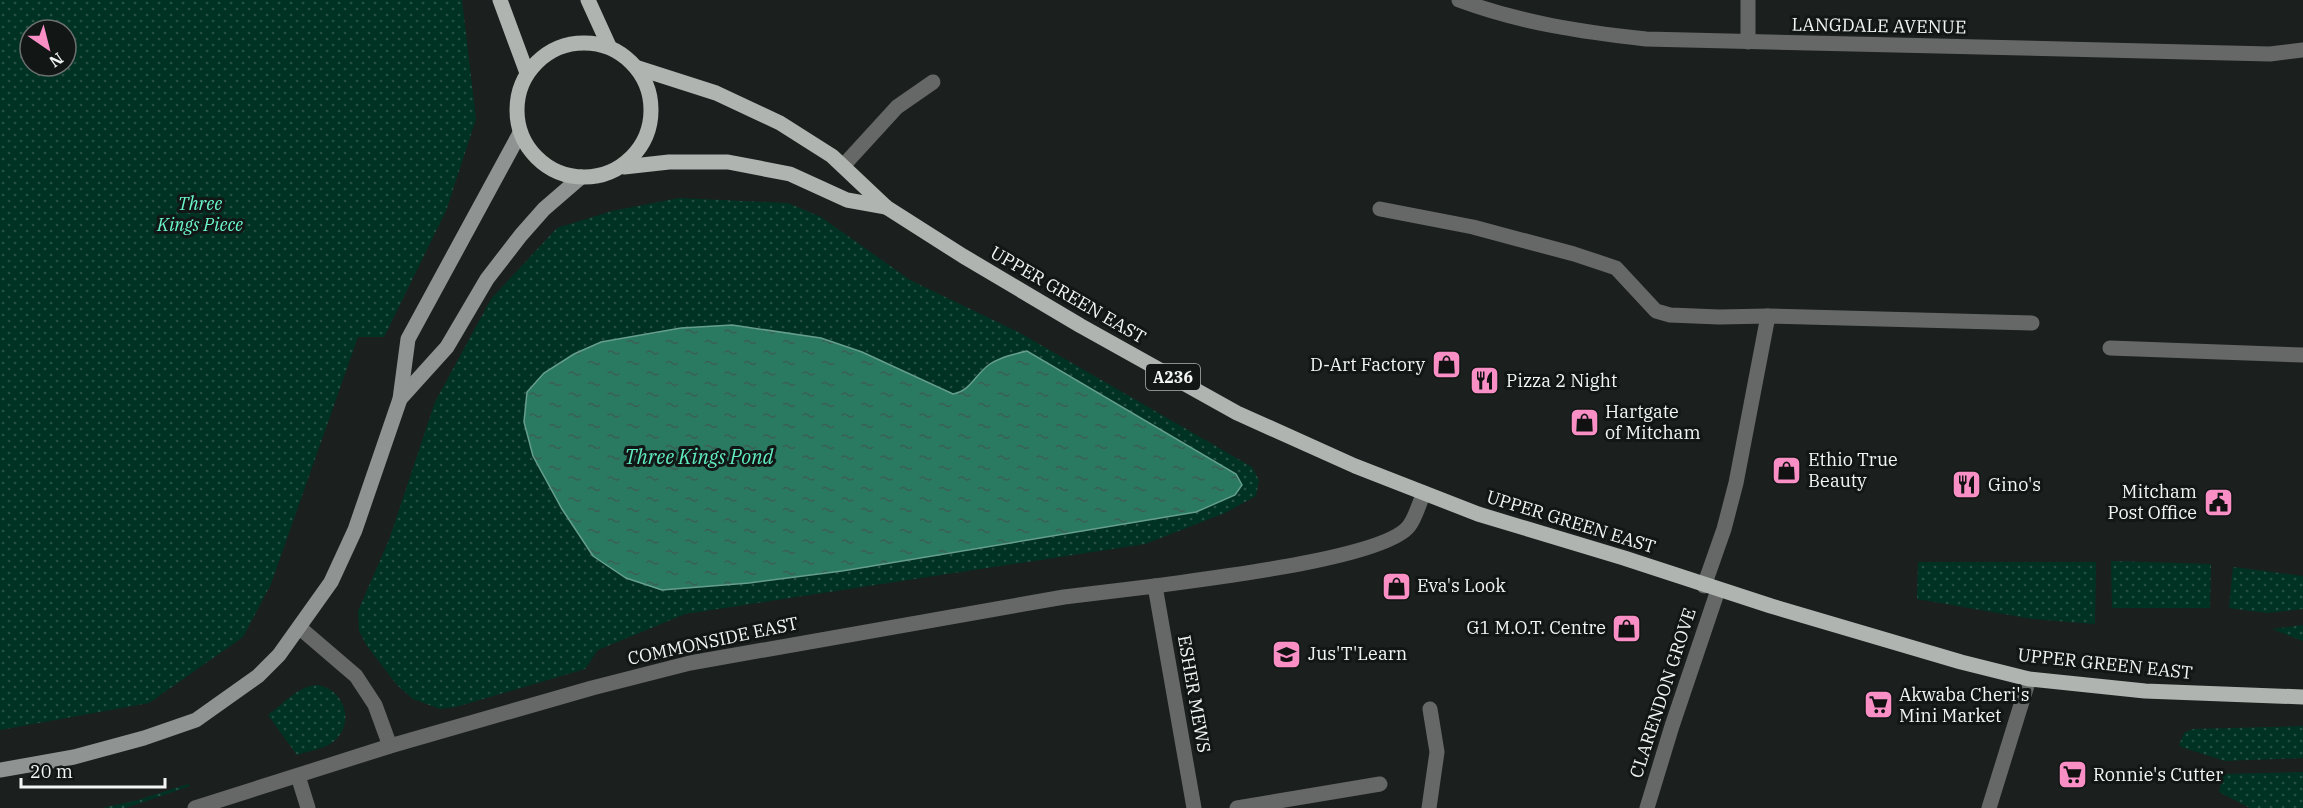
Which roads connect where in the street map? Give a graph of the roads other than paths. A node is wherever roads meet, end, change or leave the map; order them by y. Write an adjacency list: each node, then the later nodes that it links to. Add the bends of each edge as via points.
1 (500, 0): 9 (main road)
2 (588, 0): 6 (main road)
3 (1460, 0): 5 (street, LANGDALE AVENUE, via 1515,19 1588,33)
4 (1748, 0): 5 (street)
5 (1748, 42): 7 (street, LANGDALE AVENUE, via 2270,54)
6 (609, 46): 8 (main road); 9 (main road, via 593,42 566,45 550,52)
7 (2299, 50)
8 (638, 69): 12 (main road, via 649,87 653,109 650,131); 13 (main road, UPPER GREEN EAST / A236, via 716,93 780,123)
9 (527, 73): 11 (main road, via 516,104)
10 (933, 82): 13 (street, via 897,106)
11 (520, 133): 14 (main road, via 534,156 551,170); 21 (street, via 408,339)
12 (624, 166): 14 (main road, via 598,178); 15 (main road, UPPER GREEN EAST / A236, via 728,162 789,174 847,200)
13 (843, 166): 15 (main road, UPPER GREEN EAST / A236)
14 (581, 177): 21 (street, via 544,208 521,235 487,279 447,347)
15 (886, 207): 22 (main road, UPPER GREEN EAST / A236, via 1061,315 1237,413)
16 (1380, 209): 17 (street, via 1473,228 1616,268 1656,312)
17 (1768, 316): 18 (street); 24 (street, CLARENDON GROVE)
18 (2032, 323)
19 (2110, 348): 20 (street)
20 (2303, 355)
21 (400, 399): 25 (street, via 355,530 331,582)
22 (1424, 493): 23 (street, COMMONSIDE EAST, via 1408,527 1382,544 1252,572); 24 (main road, UPPER GREEN EAST / A236)
23 (1155, 586): 29 (street, COMMONSIDE EAST, via 1064,597 690,663); 35 (street, ESHER MEWS)
24 (1711, 588): 26 (main road, UPPER GREEN EAST / A236); 38 (street, CLARENDON GROVE)
25 (300, 628): 29 (street, via 356,676 375,705); 30 (street, via 258,676 196,720 74,757)
26 (2030, 679): 27 (main road, UPPER GREEN EAST / A236, via 2145,691); 39 (street)
27 (2303, 697)
28 (1430, 709): 37 (street, via 1437,752)
29 (390, 746): 31 (street, COMMONSIDE EAST)
30 (0, 770)
31 (298, 776): 33 (street, COMMONSIDE EAST); 34 (street)
32 (1380, 784): 36 (street)
33 (195, 808)
34 (308, 808)
35 (1194, 808)
36 (1237, 808)
37 (1428, 808)
38 (1647, 808)
39 (1989, 808)

